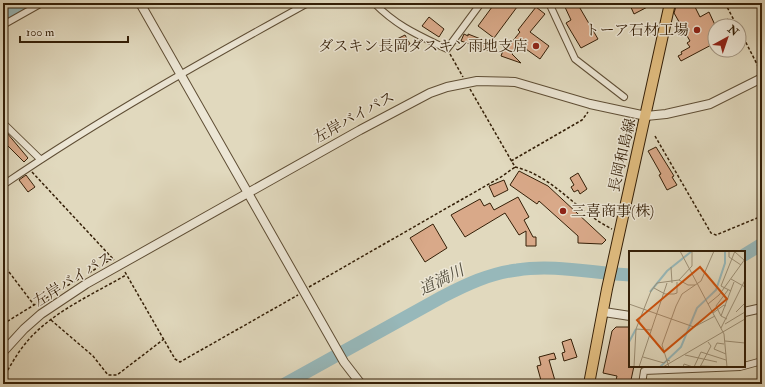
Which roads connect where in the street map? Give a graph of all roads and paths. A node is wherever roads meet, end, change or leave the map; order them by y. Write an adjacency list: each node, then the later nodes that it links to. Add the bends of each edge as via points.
1 (42, 3): 10 (street)
2 (140, 3): 14 (street)
3 (308, 3): 14 (street)
4 (374, 3): 12 (street, via 402,26)
5 (481, 3): 12 (street)
6 (549, 3): 17 (street, via 575,59)
7 (670, 3): 19 (main road, 長岡和島線)
8 (725, 3): 9 (path)
9 (733, 18)
10 (3, 25)
11 (747, 44): 13 (path)
12 (447, 49): 16 (path)
13 (762, 73)
14 (182, 74): 22 (street); 27 (street)
15 (762, 78): 19 (street, 左岸バイパス, via 710,104)
16 (466, 82): 18 (street, 左岸バイパス, via 515,82); 23 (path); 27 (street, 左岸バイパス, via 414,100)
17 (624, 97)
18 (590, 104): 19 (street, 左岸バイパス); 23 (path, via 587,115 582,120)
19 (646, 116): 29 (main road, 長岡和島線)
20 (3, 123): 22 (street)
21 (656, 136): 28 (path, via 711,233 716,235)
22 (40, 158): 25 (street)
23 (511, 161): 24 (path)
24 (515, 167): 29 (path, via 554,186 596,221); 36 (path, via 501,178)
25 (28, 168): 26 (street); 30 (path)
26 (3, 185)
27 (249, 193): 32 (street, 左岸バイパス); 36 (street)
28 (762, 216)
29 (620, 233): 39 (main road, 長岡和島線)
30 (113, 258): 32 (path); 33 (path)
31 (3, 264): 37 (path)
32 (120, 266): 34 (path); 45 (street, 左岸バイパス, via 86,284 41,314)
33 (88, 274)
34 (126, 275): 42 (path); 44 (path)
35 (82, 277): 37 (path)
36 (305, 291): 44 (path, via 180,362 175,359); 51 (street, via 344,362)
37 (34, 305): 43 (path)
38 (762, 308): 40 (street)
39 (604, 312): 41 (street); 52 (main road, 長岡和島線)
40 (745, 312)
41 (629, 316)
42 (51, 320): 44 (path, via 112,376 117,375); 50 (path, via 24,345)
43 (3, 324)
44 (164, 339)
45 (3, 352)
46 (762, 361): 47 (street)
47 (745, 366)
48 (740, 367): 49 (street)
49 (706, 368): 53 (street, via 644,371)
50 (3, 379)
51 (361, 384)
52 (589, 384)
53 (642, 384)

